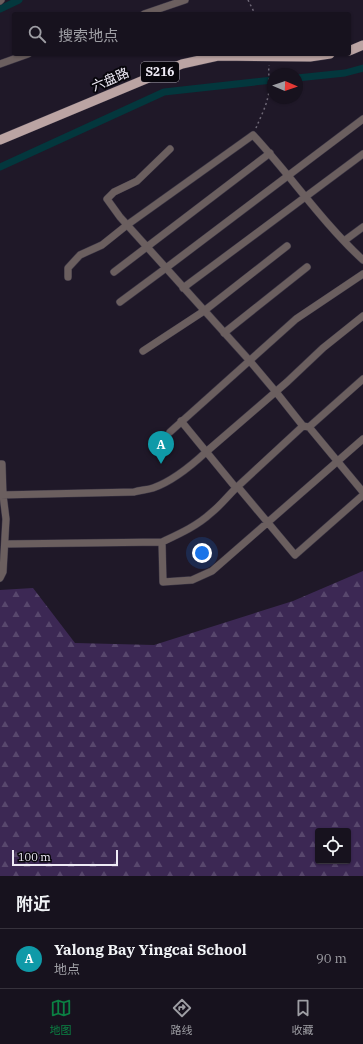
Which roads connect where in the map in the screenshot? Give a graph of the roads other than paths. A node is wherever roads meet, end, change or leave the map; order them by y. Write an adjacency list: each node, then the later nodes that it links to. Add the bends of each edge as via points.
1 (185, 0): 2 (street)
2 (150, 12)
3 (363, 45): 4 (main road)
4 (351, 50)
5 (22, 56): 9 (street)
6 (218, 56): 11 (main road, 六盘路 / S216, via 182,64)
7 (218, 56): 8 (main road, 六盘路 / S216)
8 (317, 56)
9 (0, 64)
10 (363, 119): 15 (street)
11 (0, 138)
12 (170, 149): 17 (street, via 137,181 114,192 107,199)
13 (270, 153): 15 (street); 17 (street, via 253,134); 21 (street)
14 (363, 154): 16 (street)
15 (288, 174): 16 (street); 24 (street)
16 (306, 197): 19 (street); 28 (street)
17 (127, 225): 21 (street); 27 (street, via 102,245 80,255 68,268)
18 (363, 227): 19 (street)
19 (344, 241): 22 (street)
20 (287, 246): 30 (street)
21 (147, 247): 24 (street); 25 (street)
22 (363, 260)
23 (307, 267): 32 (street)
24 (166, 268): 28 (street); 29 (street)
25 (114, 272)
26 (363, 274): 34 (street, via 296,320)
27 (68, 277)
28 (184, 288): 30 (street)
29 (120, 302)
30 (204, 311): 32 (street); 33 (street)
31 (363, 316): 36 (street, via 323,348)
32 (224, 333): 34 (street)
33 (143, 351)
34 (249, 360): 36 (street); 37 (street)
35 (363, 379): 38 (street)
36 (276, 392): 38 (street); 41 (street)
37 (181, 421): 39 (street); 41 (street)
38 (306, 427): 42 (street); 44 (street)
39 (170, 432)
40 (363, 438): 42 (street)
41 (206, 452): 44 (street); 46 (street, via 174,478 154,488 134,492)
42 (337, 461): 45 (street); 47 (street)
43 (0, 464): 46 (street)
44 (237, 488): 47 (street); 48 (street, via 210,514 184,532)
45 (363, 493): 47 (street, via 295,555)
46 (1, 495): 49 (street, via 6,519)
47 (268, 523): 48 (street, via 212,571 192,580 163,582)
48 (162, 542): 49 (street)
49 (3, 547): 50 (street, via 3,572)
50 (0, 578)

